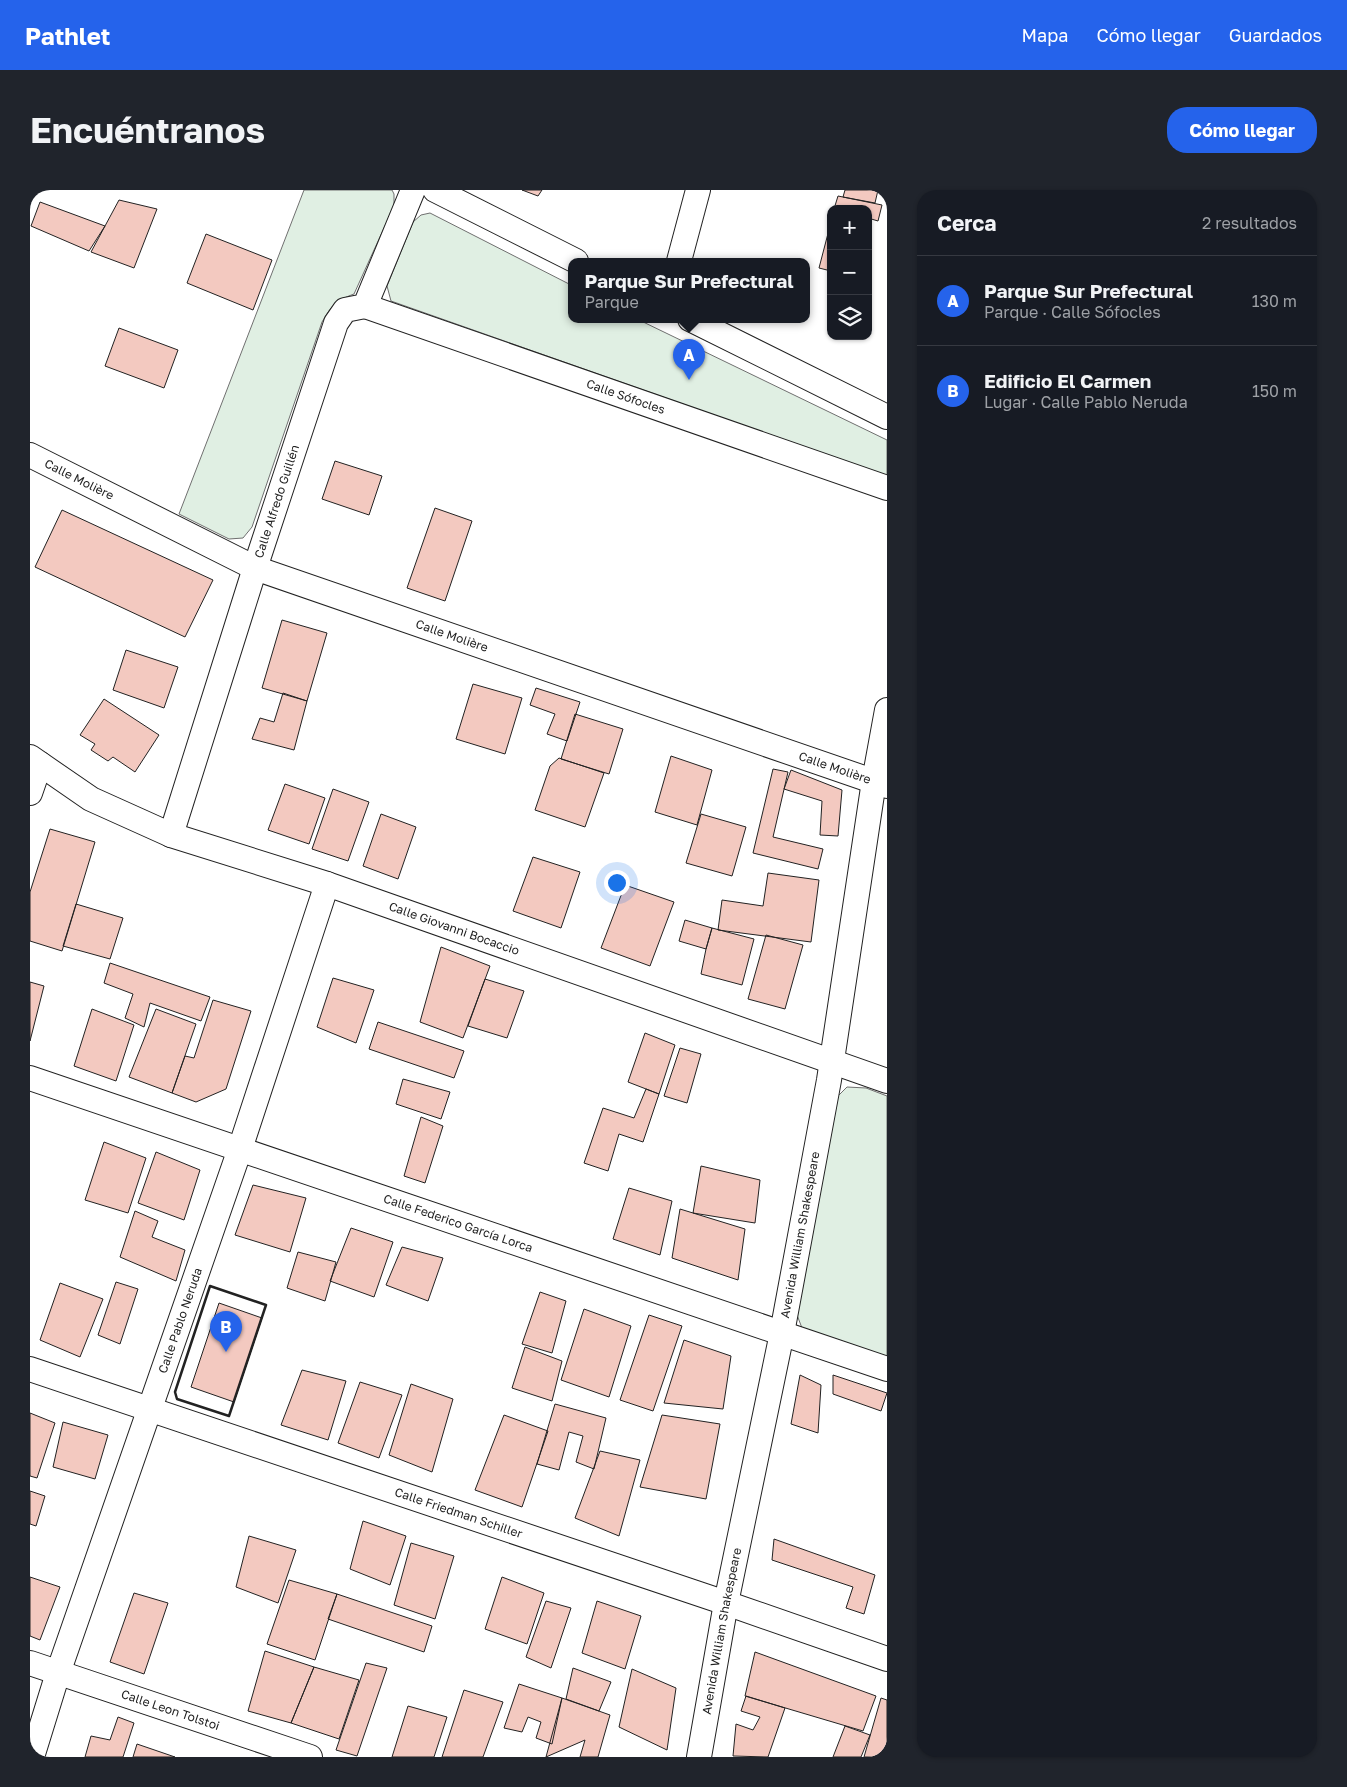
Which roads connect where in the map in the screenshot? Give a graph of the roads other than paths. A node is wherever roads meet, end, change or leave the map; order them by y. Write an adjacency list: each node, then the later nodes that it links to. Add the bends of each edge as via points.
1 (413, 190): 6 (street)
2 (435, 190): 4 (street)
3 (698, 190): 5 (street)
4 (570, 258)
5 (680, 258)
6 (365, 306): 10 (street, Calle Sófocles); 11 (street, Calle Alfredo Guillén, via 345,310 336,323)
7 (698, 323): 8 (street)
8 (887, 416)
9 (30, 455): 11 (street, Calle Molière)
10 (887, 488)
11 (255, 568): 14 (street, Calle Molière); 16 (street, Calle Alfredo Guillén)
12 (887, 710): 14 (street, Avenida William Shakespeare)
13 (35, 760): 15 (street); 16 (street, Calle Giovanni Bocaccio, via 91,799)
14 (881, 784): 18 (street, Avenida William Shakespeare)
15 (30, 793)
16 (171, 835): 17 (street, Calle Giovanni Bocaccio)
17 (326, 884): 18 (street, Calle Giovanni Bocaccio); 21 (street, Calle Pablo Neruda)
18 (832, 1062): 20 (street, Calle Giovanni Bocaccio); 22 (street, Avenida William Shakespeare)
19 (30, 1078): 21 (street, Calle Federico García Lorca)
20 (887, 1081)
21 (240, 1149): 22 (street, Calle Federico García Lorca); 25 (street, Calle Pablo Neruda)
22 (782, 1333): 24 (street, Calle Federico García Lorca); 26 (street, Avenida William Shakespeare)
23 (30, 1369): 25 (street, Calle Friedman Schiller)
24 (887, 1369)
25 (150, 1410): 26 (street, Calle Friedman Schiller); 29 (street, Calle Pablo Neruda)
26 (726, 1603): 27 (street, Calle Friedman Schiller); 32 (street, Avenida William Shakespeare)
27 (887, 1659)
28 (30, 1663): 29 (street, Calle Leon Tolstoi)
29 (58, 1672): 30 (street, Calle Pablo Neruda); 31 (street, Calle Leon Tolstoi)
30 (32, 1757)
31 (310, 1757)
32 (699, 1757)

